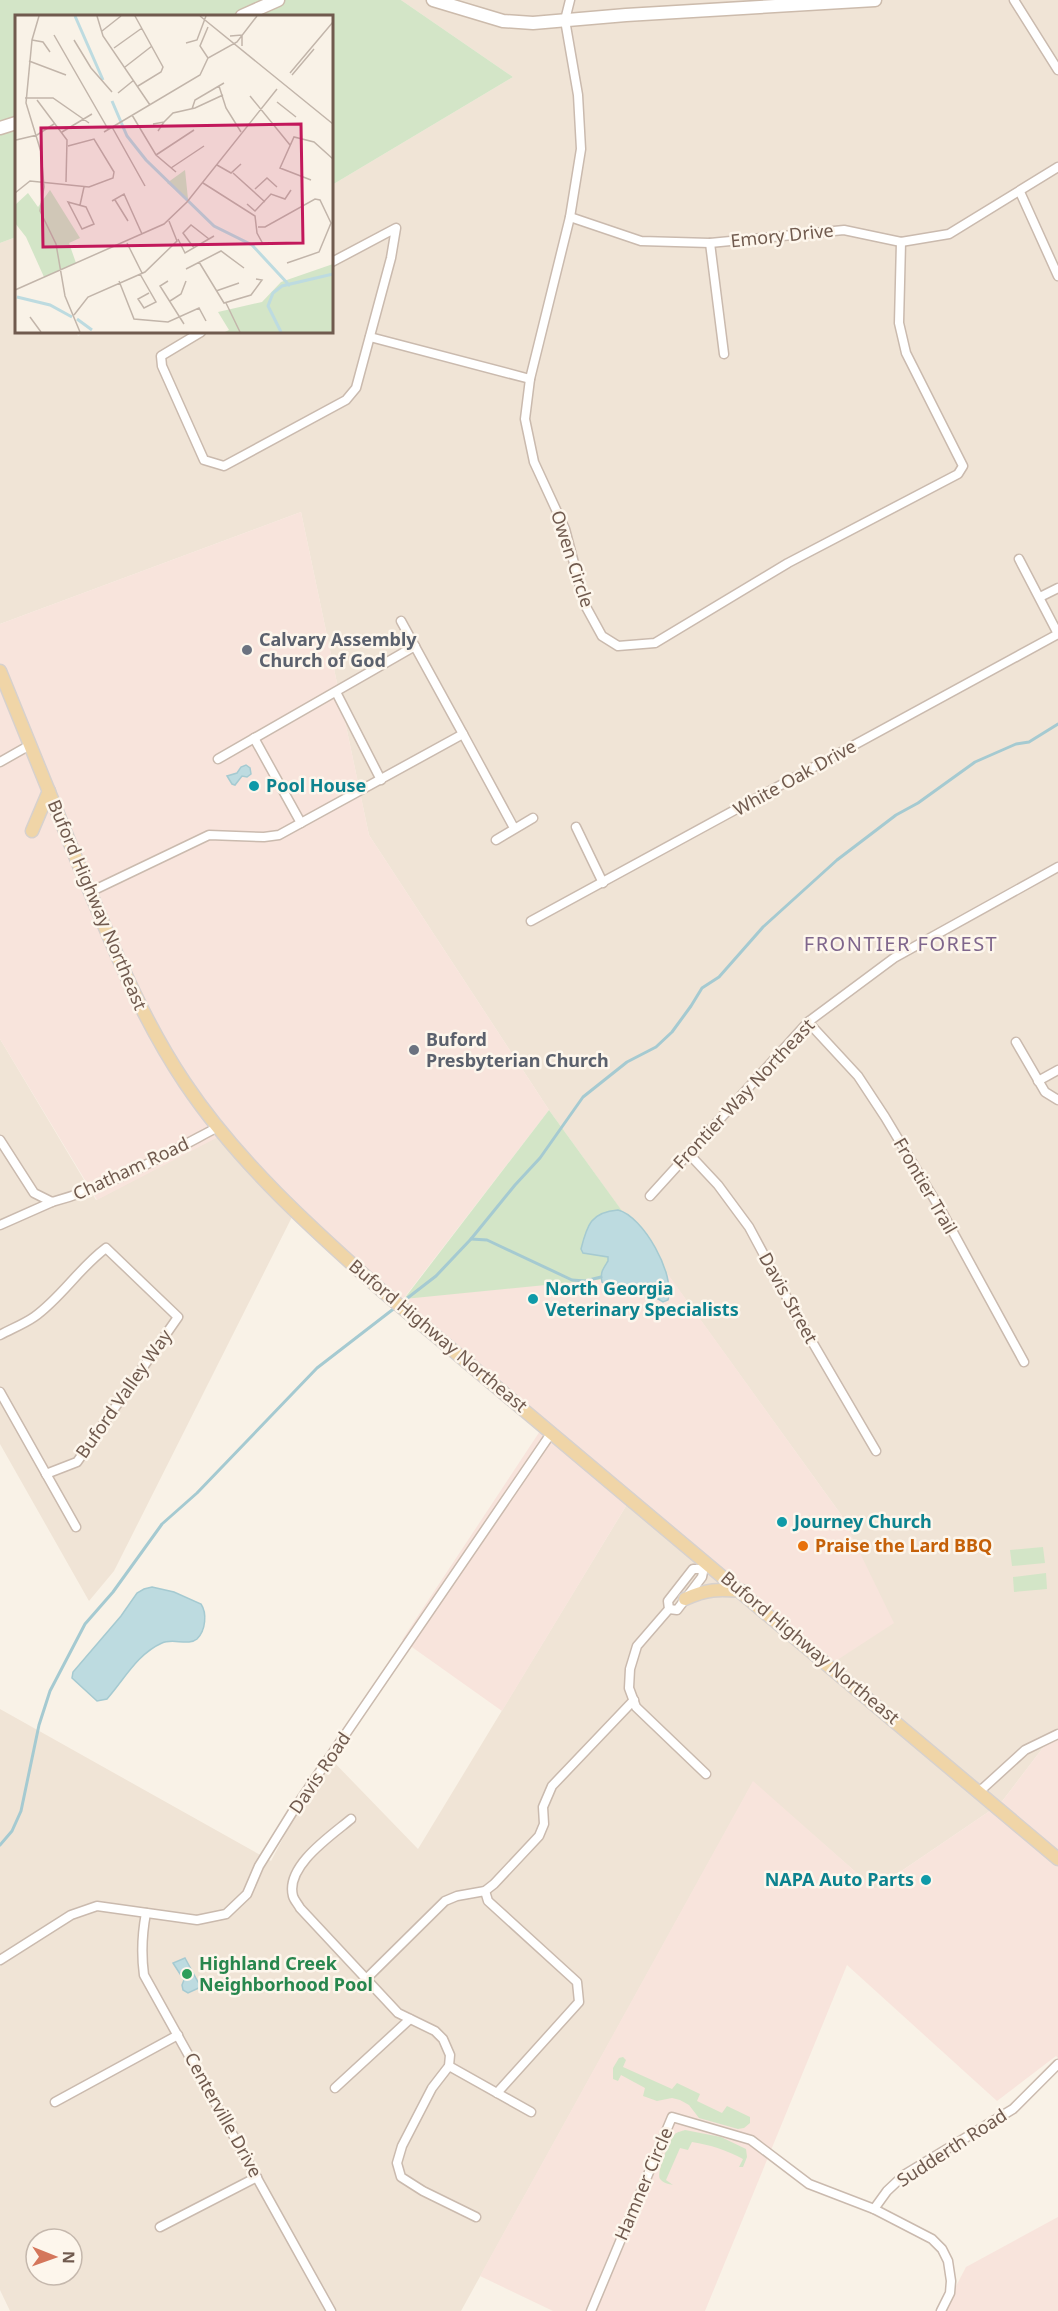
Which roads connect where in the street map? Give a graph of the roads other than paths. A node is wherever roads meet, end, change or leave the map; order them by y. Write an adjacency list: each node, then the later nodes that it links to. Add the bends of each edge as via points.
1 (278, 0): 6 (street)
2 (433, 0): 7 (street, via 503,21)
3 (570, 0): 7 (street)
4 (875, 0): 7 (street)
5 (1014, 0): 8 (street)
6 (244, 15)
7 (565, 20): 13 (street, Owen Circle, via 578,95 581,149)
8 (1058, 70)
9 (15, 123): 10 (street)
10 (0, 128)
11 (1058, 167): 12 (street, Emory Drive)
12 (1020, 192): 14 (street, Emory Drive, via 949,234); 17 (street)
13 (570, 217): 15 (street, Emory Drive, via 641,241); 21 (street, Owen Circle)
14 (901, 242): 15 (street, Emory Drive, via 844,230); 21 (street, Owen Circle, via 899,323 906,353 963,466 958,474 788,562 655,643 618,646 602,636 585,605 565,529 534,462 525,419)
15 (710, 243): 20 (street)
16 (333, 261): 19 (street, via 396,228)
17 (1058, 276)
18 (199, 333): 19 (street, via 161,356 162,366 204,460 224,466 346,400 356,388)
19 (370, 337): 21 (street)
20 (724, 354)
21 (530, 379)
22 (1019, 559): 24 (street)
23 (1058, 588): 24 (street)
24 (1040, 597): 26 (street)
25 (401, 621): 27 (street)
26 (1058, 634): 44 (street, White Oak Drive)
27 (415, 646): 29 (street); 30 (street)
28 (0, 671): 32 (main road, Buford Highway Northeast)
29 (336, 692): 31 (street); 35 (street)
30 (463, 734): 35 (street); 40 (street)
31 (254, 738): 33 (street); 38 (street)
32 (30, 745): 34 (street); 36 (main road, Buford Highway Northeast)
33 (218, 759)
34 (0, 762)
35 (381, 780): 38 (street)
36 (49, 791): 41 (main road); 45 (main road, Buford Highway Northeast)
37 (534, 818): 40 (street)
38 (301, 823): 45 (street, via 279,835 264,837 209,835)
39 (576, 827): 44 (street)
40 (514, 828): 42 (street)
41 (32, 831)
42 (496, 840)
43 (1058, 867): 47 (street, Frontier Way Northeast, via 894,958)
44 (603, 883): 46 (street, White Oak Drive)
45 (90, 891): 52 (main road, Buford Highway Northeast, via 144,1016)
46 (531, 921)
47 (808, 1022): 54 (street, Frontier Way Northeast); 59 (street, Frontier Trail, via 858,1076 885,1117)
48 (1016, 1042): 50 (street)
49 (1058, 1070): 50 (street)
50 (1038, 1081): 51 (street, via 1045,1092)
51 (1058, 1100)
52 (218, 1127): 56 (street, Chatham Road, via 122,1176); 61 (main road, Buford Highway Northeast, via 311,1228)
53 (0, 1140): 56 (street, Chatham Road, via 34,1193)
54 (689, 1154): 55 (street, Frontier Way Northeast); 62 (street, Davis Street, via 749,1227)
55 (650, 1196)
56 (52, 1202): 57 (street)
57 (0, 1225)
58 (0, 1335): 63 (street, Buford Valley Way, via 33,1318 88,1261 106,1248 178,1317 77,1462)
59 (1024, 1362)
60 (0, 1392): 63 (street)
61 (552, 1432): 65 (main road, Buford Highway Northeast); 76 (street, Davis Road, via 295,1808 259,1866 247,1894 226,1914 197,1920)
62 (876, 1451)
63 (46, 1474): 64 (street)
64 (76, 1527)
65 (705, 1566): 66 (main road, Buford Highway Northeast); 67 (street, via 702,1577); 68 (street, via 693,1569 668,1600)
66 (742, 1591): 67 (main road, via 717,1589); 72 (main road, Buford Highway Northeast)
67 (685, 1599): 68 (street, via 676,1610)
68 (669, 1608): 69 (street, via 638,1646 630,1669 629,1688)
69 (634, 1700): 71 (street, via 636,1707); 75 (street, via 552,1786 543,1807 544,1824 539,1836)
70 (1058, 1734): 72 (street, via 1025,1750)
71 (706, 1774)
72 (980, 1791): 74 (main road, Buford Highway Northeast)
73 (351, 1819): 78 (street, via 308,1856 294,1881 293,1895 300,1908)
74 (1058, 1859)
75 (485, 1891): 78 (street, via 445,1901); 84 (street, via 488,1901 577,1982 579,2002)
76 (146, 1913): 77 (street, Davis Road, via 97,1906 70,1915); 80 (street, Centerville Drive, via 141,1945 144,1975)
77 (0, 1960)
78 (366, 1979): 79 (street, via 398,2013)
79 (410, 2019): 82 (street, via 443,2039 450,2055); 83 (street)
80 (178, 2035): 85 (street); 87 (street, Centerville Drive)
81 (1058, 2064): 88 (street, Sudderth Road, via 1013,2109 904,2175)
82 (449, 2066): 84 (street); 89 (street, via 432,2088 397,2163 401,2177)
83 (335, 2088)
84 (497, 2093): 86 (street)
85 (55, 2102)
86 (531, 2112)
87 (256, 2177): 90 (street); 91 (street, Centerville Drive)
88 (874, 2210): 92 (street, Hamner Circle, via 809,2184 751,2140 672,2117); 93 (street, Hamner Circle, via 932,2239 942,2249 951,2281)
89 (476, 2217)
90 (160, 2227)
91 (331, 2311)
92 (591, 2311)
93 (941, 2311)

